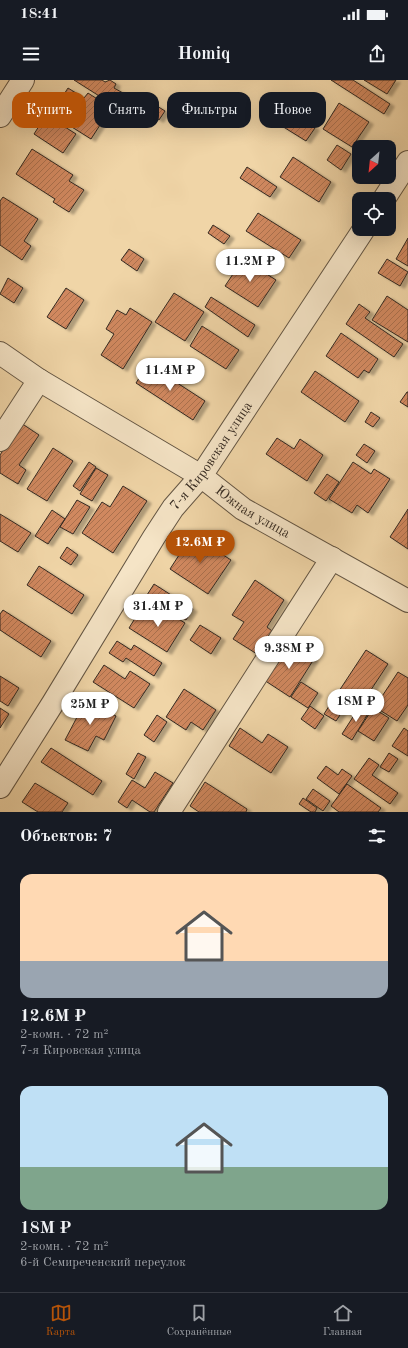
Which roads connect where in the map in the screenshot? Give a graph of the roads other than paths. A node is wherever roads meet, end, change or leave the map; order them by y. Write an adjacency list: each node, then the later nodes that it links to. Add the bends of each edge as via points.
1 (23, 80): 2 (street)
2 (0, 116)
3 (408, 162): 4 (street)
4 (389, 192)
5 (359, 236): 9 (street, 7-я Кировская улица)
6 (0, 353): 7 (street, Южная улица)
7 (39, 380): 8 (street); 9 (street, Южная улица)
8 (0, 440)
9 (201, 476): 10 (street, Южная улица, via 243,509); 12 (street, 7-я Кировская улица, via 173,508 154,537)
10 (332, 558): 11 (street, Южная улица); 13 (street)
11 (408, 601)
12 (0, 787)
13 (169, 812)

